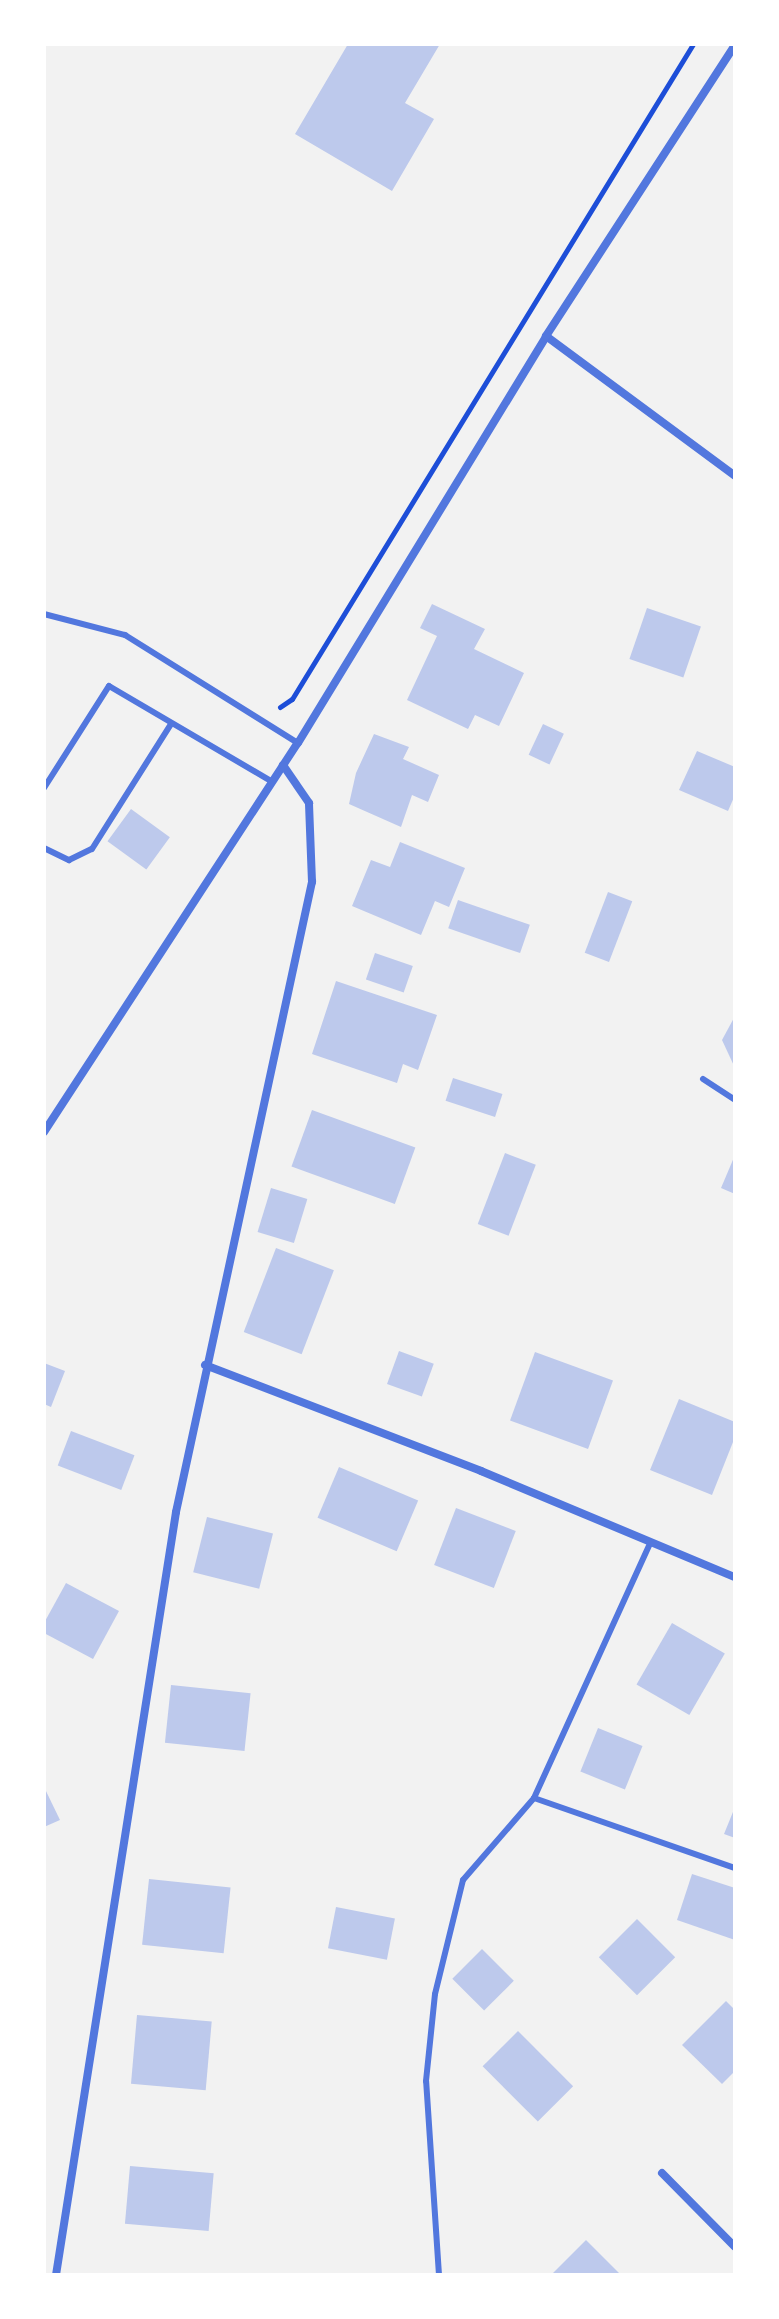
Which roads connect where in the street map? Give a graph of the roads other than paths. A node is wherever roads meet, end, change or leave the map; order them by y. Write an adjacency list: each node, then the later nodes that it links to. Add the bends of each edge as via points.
1 (735, 45): 2 (street)
2 (546, 336): 3 (street); 6 (street)
3 (735, 476)
4 (44, 614): 6 (lane, via 125,635)
5 (171, 724): 8 (lane); 9 (lane, via 109,686); 10 (lane, via 92,849 69,860)
6 (298, 743): 7 (street)
7 (283, 765): 8 (street); 14 (street, via 309,803 312,882)
8 (271, 781): 13 (street)
9 (44, 788)
10 (44, 848)
11 (703, 1079): 12 (lane)
12 (735, 1100)
13 (44, 1132)
14 (205, 1365): 15 (street); 21 (street, via 168,1559)
15 (650, 1543): 16 (street); 17 (lane)
16 (735, 1577)
17 (534, 1798): 18 (lane); 22 (lane, via 463,1880 448,1923 426,2081)
18 (735, 1868)
19 (662, 2173): 20 (street)
20 (735, 2247)
21 (56, 2275)
22 (439, 2275)

